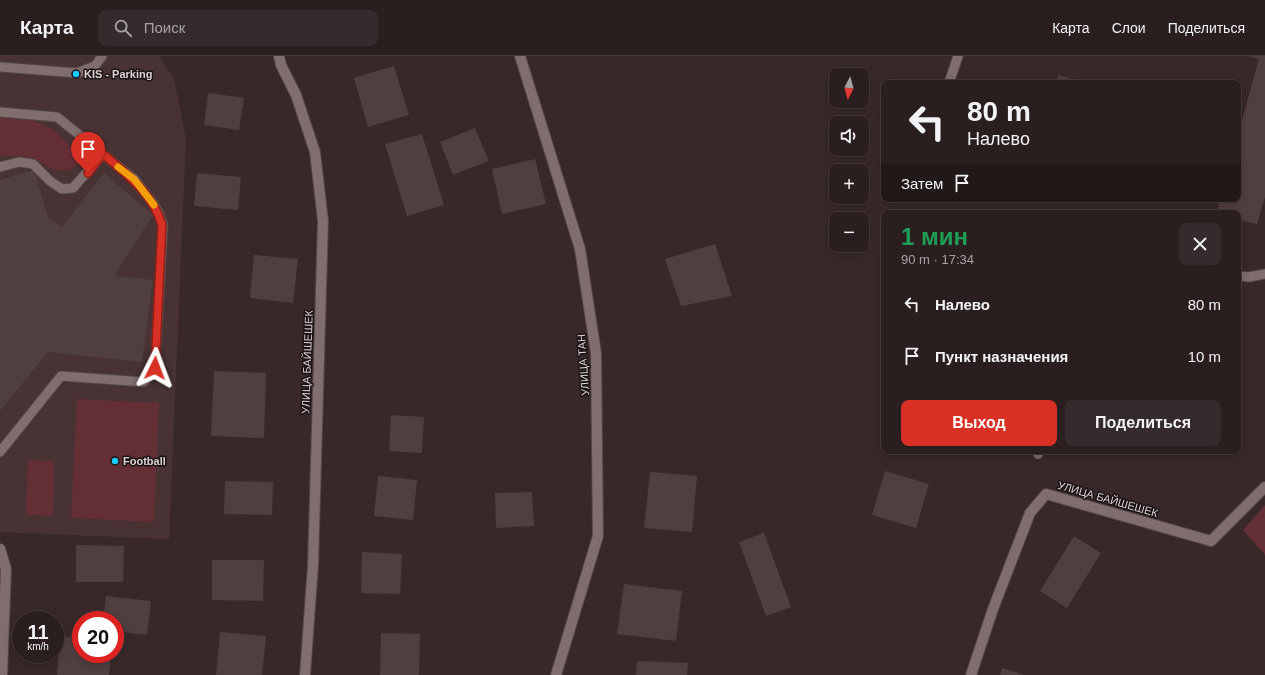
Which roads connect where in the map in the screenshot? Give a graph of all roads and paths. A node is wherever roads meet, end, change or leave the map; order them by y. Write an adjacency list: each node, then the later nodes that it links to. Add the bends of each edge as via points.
1 (102, 56): 5 (lane, via 96,66 77,73)
2 (279, 56): 16 (street, УЛИЦА БАЙШЕШЕК, via 280,65 296,94 315,152 323,221 313,565)
3 (520, 56): 17 (street, УЛИЦА ТАН, via 580,249 596,353 598,536)
4 (958, 56): 6 (lane)
5 (0, 67)
6 (951, 80)
7 (0, 112): 8 (lane, via 57,118)
8 (103, 154): 9 (lane, via 73,188 62,189 33,164 19,162); 12 (lane, via 134,179 152,202 162,225 155,368 144,382 61,376)
9 (0, 167)
10 (1265, 274): 11 (lane)
11 (1241, 276)
12 (0, 452)
13 (1265, 487): 18 (street, УЛИЦА БАЙШЕШЕК, via 1211,541 1046,494 1030,514 993,609)
14 (0, 549): 15 (street, via 6,569)
15 (2, 675)
16 (305, 675)
17 (556, 675)
18 (971, 675)

